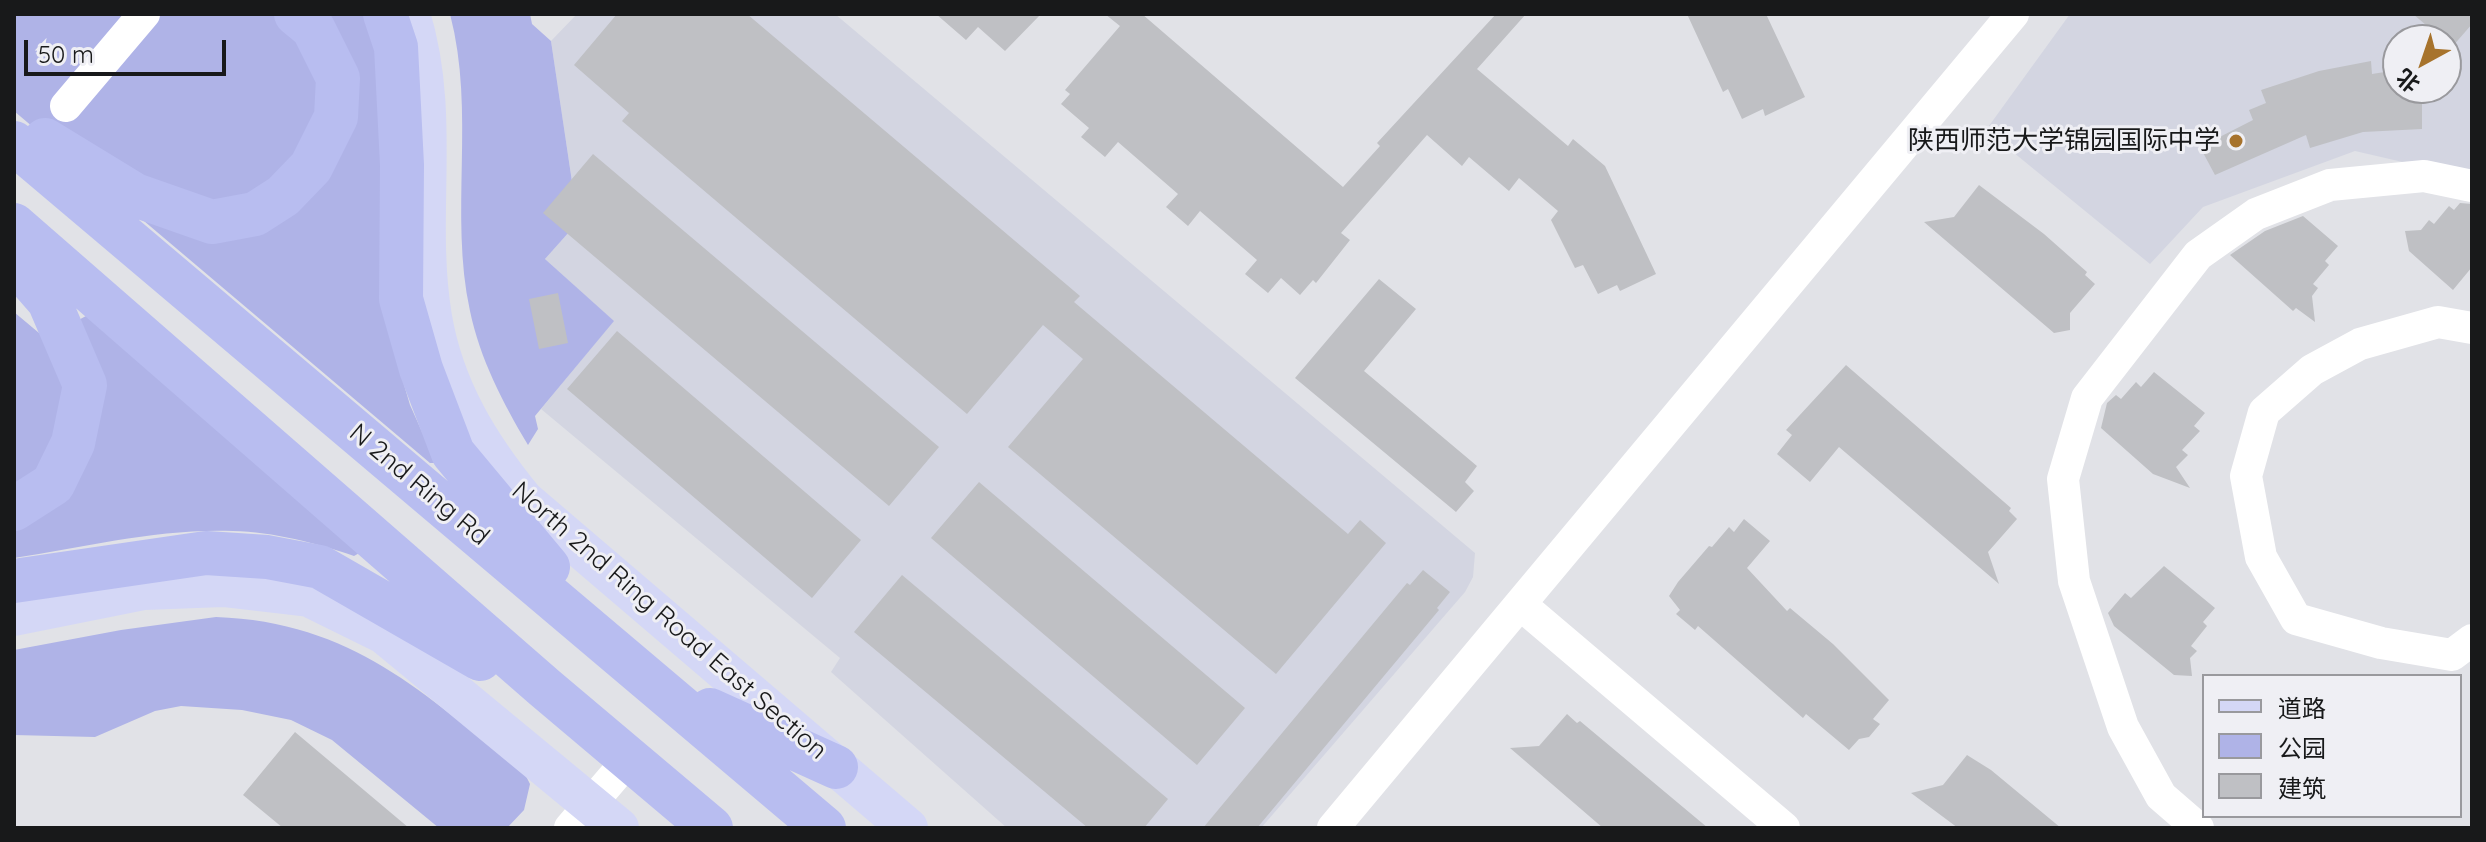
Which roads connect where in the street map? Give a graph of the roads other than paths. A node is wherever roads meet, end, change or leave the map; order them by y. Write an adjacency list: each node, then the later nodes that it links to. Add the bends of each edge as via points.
1 (144, 14): 6 (street)
2 (296, 14): 7 (highway, via 313,28 338,78 336,117 311,167 283,196 255,214 212,222 135,195)
3 (385, 14): 18 (highway, via 396,47 401,299 421,369 453,453)
4 (410, 14): 21 (main road, North 2nd Ring Road East Section, via 426,80 432,316 445,370 465,418 524,500)
5 (2013, 14): 15 (street)
6 (66, 106)
7 (14, 122)
8 (14, 143): 18 (highway, N 2nd Ring Rd)
9 (2472, 186): 28 (street, via 2424,176 2330,185 2256,214 2198,255 2087,398 2063,479 2074,581 2123,727 2161,796)
10 (14, 225): 20 (highway)
11 (14, 261): 13 (highway, via 49,301 85,385 73,443 53,484)
12 (2472, 328): 17 (street, via 2438,322 2360,344 2312,370 2264,412 2246,476 2261,557 2296,619 2381,643 2452,655)
13 (14, 509)
14 (14, 581): 20 (highway, via 206,553 320,567 393,606)
15 (1520, 604): 26 (street); 27 (street)
16 (14, 616): 22 (main road, via 144,590 223,587 309,597 384,634 506,731)
17 (2472, 640)
18 (621, 656): 19 (highway, N 2nd Ring Rd)
19 (658, 686): 21 (highway); 24 (highway, N 2nd Ring Rd)
20 (616, 748): 22 (street); 23 (highway)
21 (836, 767): 25 (main road, North 2nd Ring Road East Section)
22 (592, 821)
23 (711, 828)
24 (824, 828)
25 (908, 828)
26 (1333, 828)
27 (1784, 828)
28 (2198, 828)

